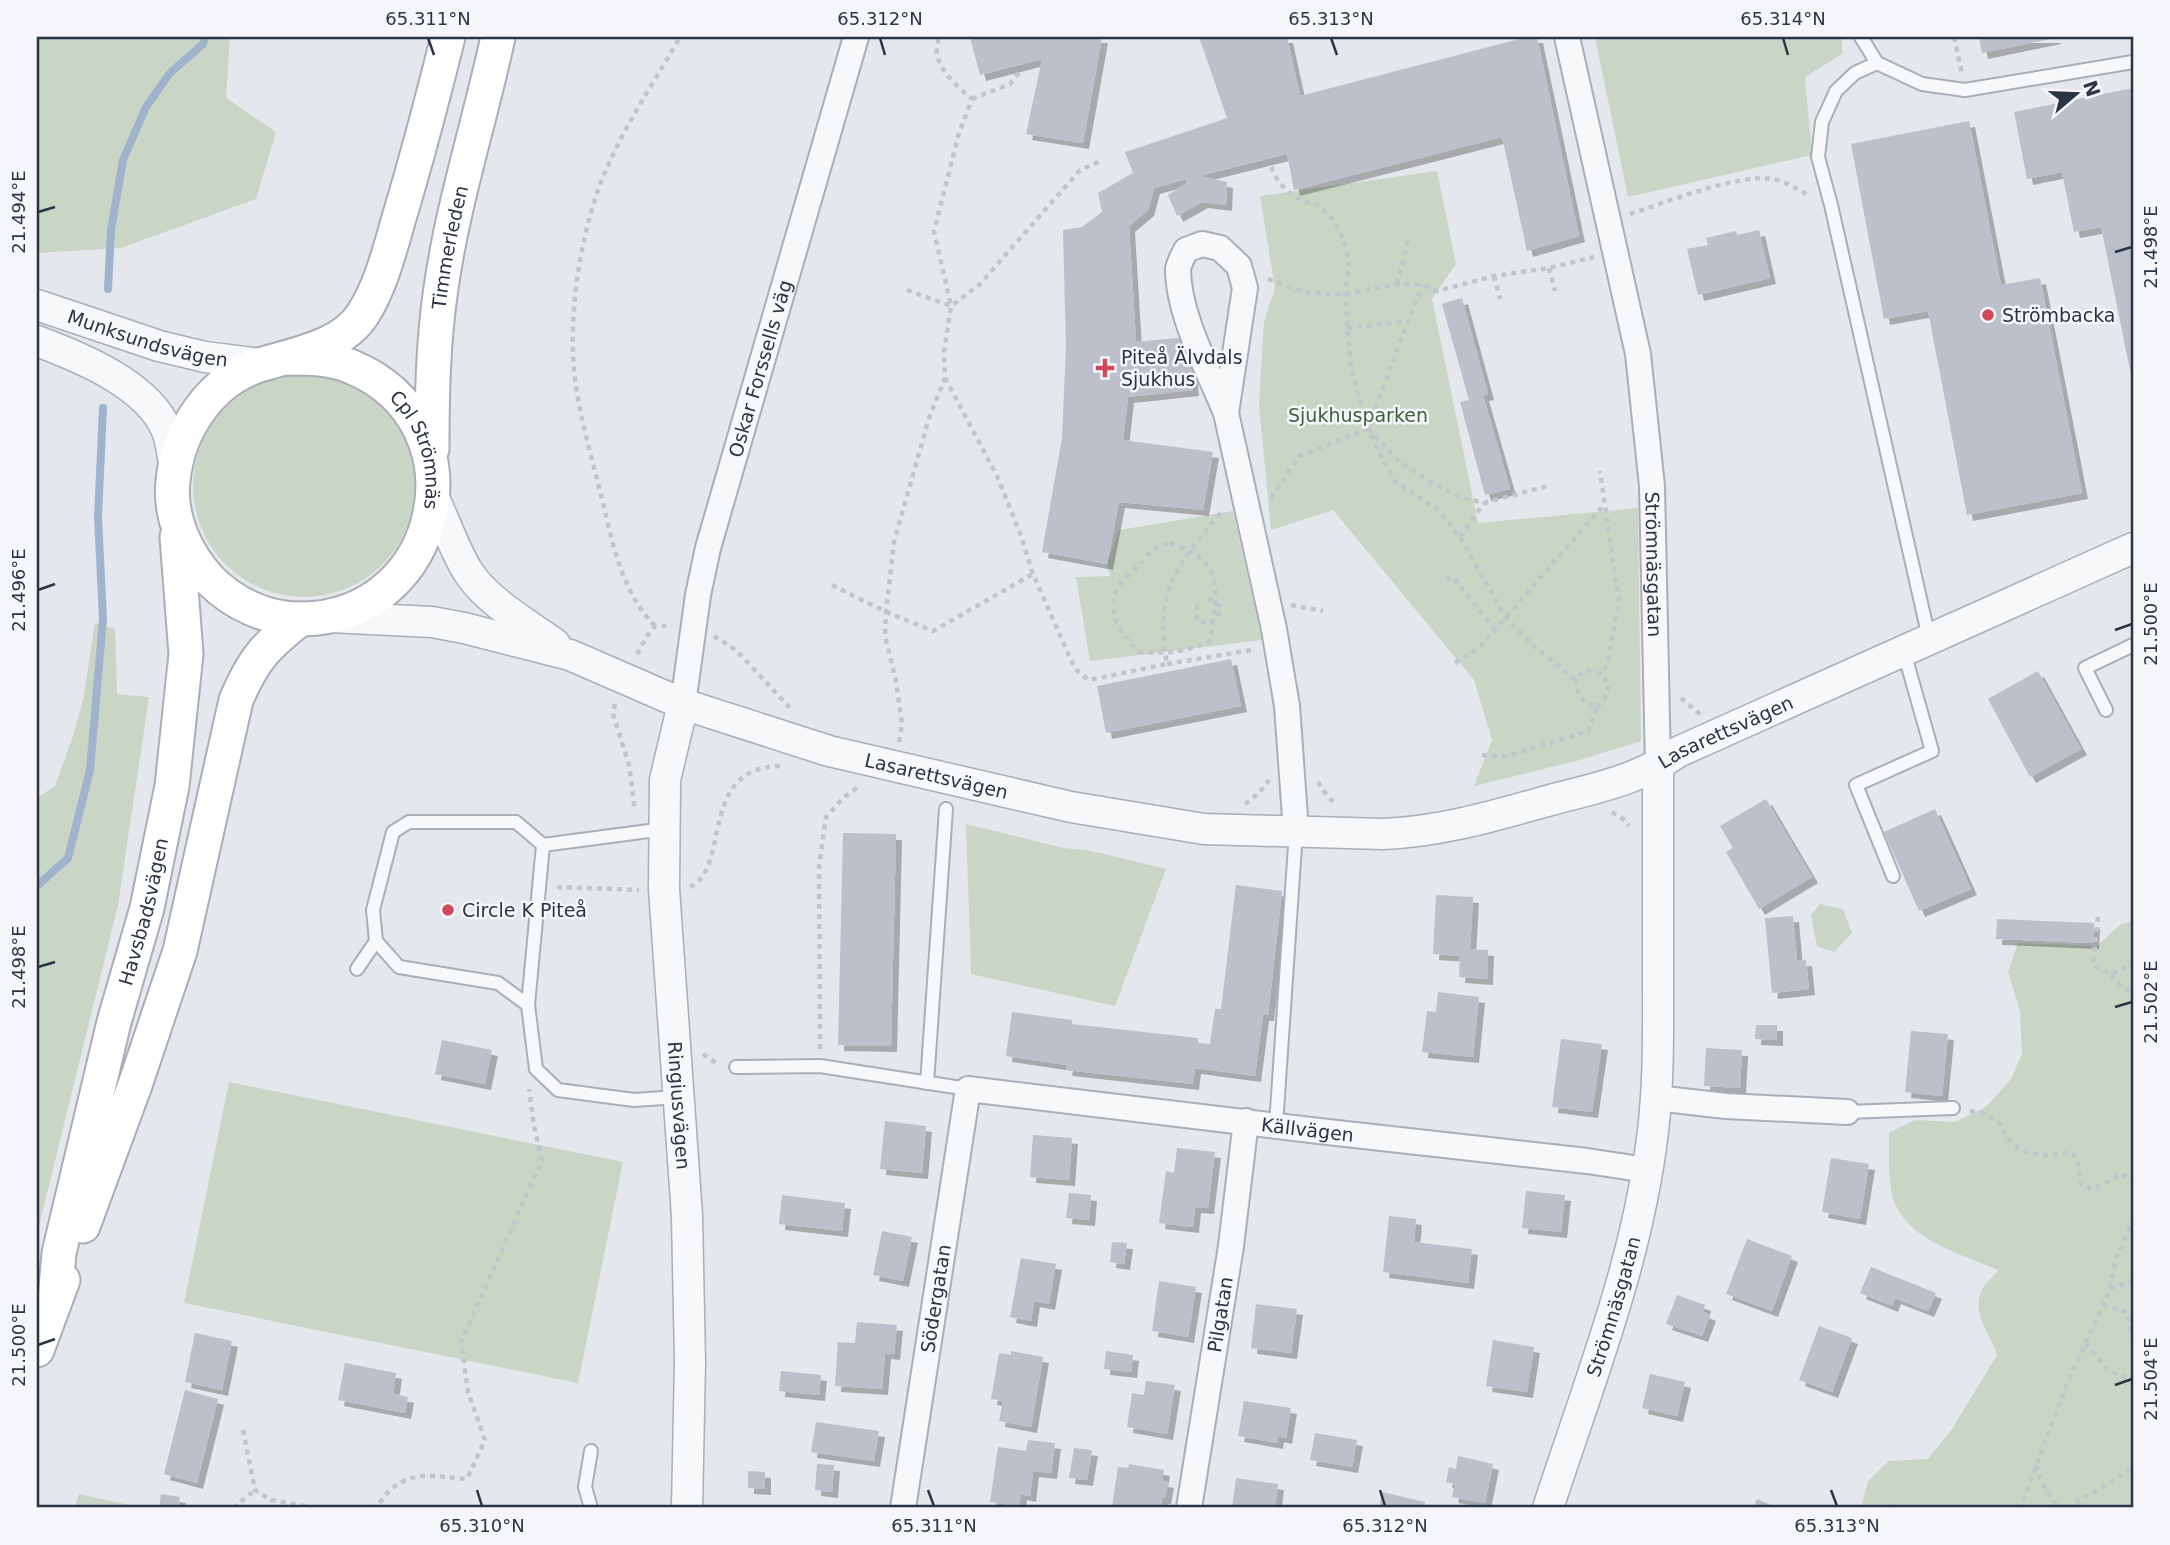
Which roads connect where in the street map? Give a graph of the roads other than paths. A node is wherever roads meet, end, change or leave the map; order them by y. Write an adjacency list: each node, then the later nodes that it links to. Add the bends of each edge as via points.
1 (448, 37): 10 (main road, via 391,246 362,316 347,332 320,346)
2 (498, 37): 12 (main road, Timmerleden, via 441,286)
3 (856, 37): 21 (street, Oskar Forssells väg, via 708,548)
4 (1567, 37): 23 (street, Strömnäsgatan, via 1638,354 1650,452)
5 (1861, 37): 6 (lane)
6 (1877, 62): 7 (lane, via 1922,84 1965,90); 19 (lane, via 1855,72 1836,91 1822,122 1818,157)
7 (2133, 62)
8 (37, 305): 10 (street, Munksundsvägen, via 159,346 205,356)
9 (37, 341): 13 (street, Munksundsvägen, via 129,386 152,407 167,430)
10 (273, 361): 12 (main road, Cpl Strömnäs, via 319,358 351,366 379,381 404,403); 13 (main road, Cpl Strömnäs, via 235,376 214,392 183,437)
11 (1226, 413): 11 (street, via 1245,288 1239,266 1220,248 1202,244 1186,250 1178,267 1181,295); 26 (street, via 1287,706)
12 (432, 462): 14 (main road, Cpl Strömnäs)
13 (174, 463): 15 (main road, Cpl Strömnäs)
14 (434, 498): 17 (main road, Cpl Strömnäs, via 428,528 413,560 390,586 362,606); 20 (street, Lasarettsvägen, via 480,587 561,648)
15 (175, 516): 17 (main road, Cpl Strömnäs, via 200,569 220,589 271,615); 42 (main road, Havsbadsvägen, via 186,654 172,786 147,908 114,1022 59,1254)
16 (2133, 548): 19 (street, Lasarettsvägen)
17 (314, 618): 20 (street, Lasarettsvägen, via 432,622); 42 (main road, Havsbadsvägen, via 269,644 254,662 236,700 180,951)
18 (2133, 645): 22 (lane, via 2085,668)
19 (1916, 646): 23 (street, Lasarettsvägen, via 1678,752); 28 (lane, via 1932,751 1856,785)
20 (589, 663): 21 (street, Lasarettsvägen)
21 (683, 704): 25 (street, Ringiusvägen); 26 (street, Lasarettsvägen, via 829,751 964,784 1204,829)
22 (2106, 710)
23 (1658, 766): 26 (street, Lasarettsvägen, via 1609,785 1457,825 1384,834); 36 (street, Strömnäsgatan)
24 (946, 809): 33 (lane)
25 (650, 831): 27 (lane); 35 (street, Ringiusvägen, via 649,890)
26 (1296, 831): 40 (lane)
27 (543, 845): 29 (lane, via 516,822 409,822 393,832 387,853 373,910); 31 (lane)
28 (1893, 876)
29 (376, 941): 30 (lane); 31 (lane, via 399,967 498,983)
30 (357, 970)
31 (528, 1005): 35 (lane, via 536,1069 558,1090 634,1100)
32 (736, 1067): 33 (lane, via 820,1066)
33 (927, 1083): 34 (lane)
34 (968, 1089): 39 (street, Källvägen); 47 (street, Södergatan)
35 (680, 1097): 46 (street, Ringiusvägen, via 690,1349)
36 (1656, 1098): 38 (street); 41 (street, Strömnäsgatan)
37 (1953, 1108): 38 (lane)
38 (1847, 1112)
39 (1246, 1121): 40 (street, Källvägen); 48 (street, Pilgatan)
40 (1276, 1125): 41 (street, Källvägen)
41 (1647, 1170): 49 (street, Strömnäsgatan, via 1625,1272)
42 (55, 1300): 43 (main road, Havsbadsvägen)
43 (37, 1350)
44 (591, 1451): 45 (lane, via 585,1487)
45 (591, 1508)
46 (687, 1508)
47 (903, 1508)
48 (1189, 1508)
49 (1548, 1508)

